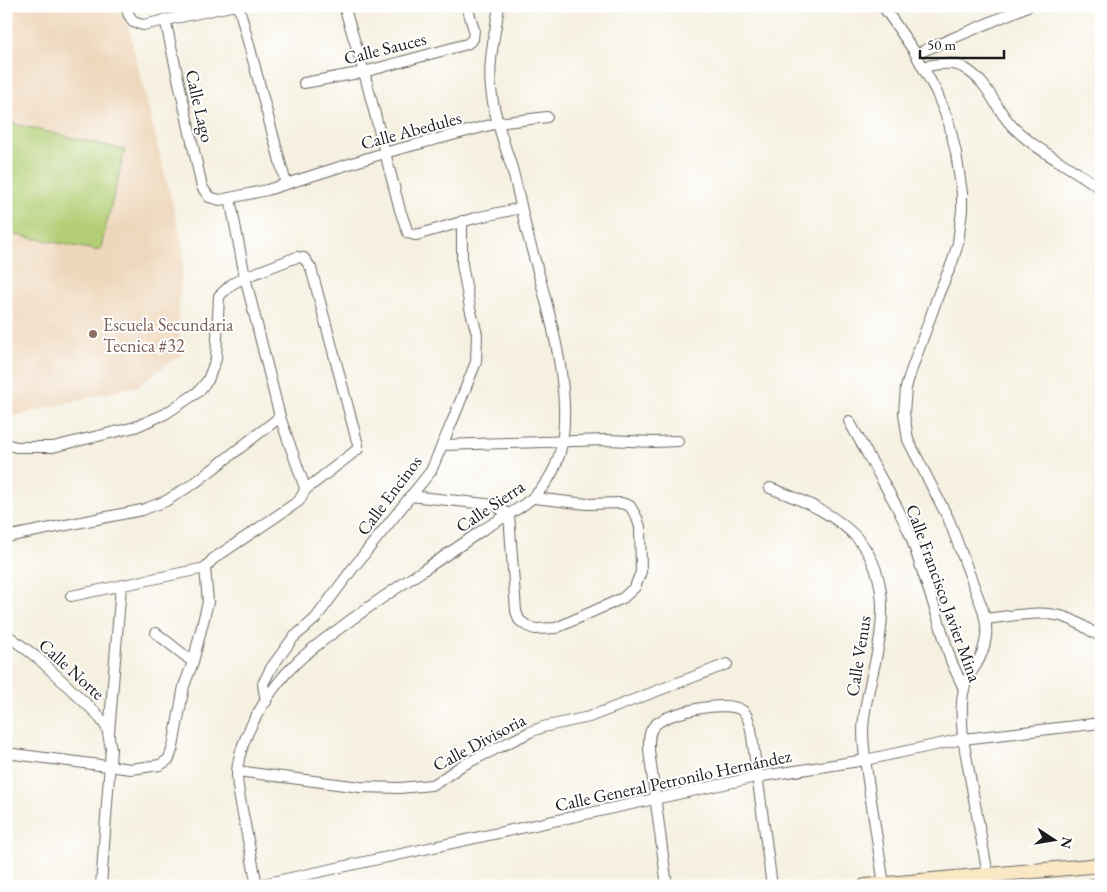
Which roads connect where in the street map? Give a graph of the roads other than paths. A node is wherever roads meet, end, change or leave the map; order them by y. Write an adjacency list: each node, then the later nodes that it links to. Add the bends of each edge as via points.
1 (126, 6): 8 (street, via 134,22 143,25)
2 (234, 6): 8 (street); 16 (street, via 240,11)
3 (344, 6): 11 (street)
4 (467, 6): 11 (street, Calle Sauces, via 474,30 473,40)
5 (499, 6): 14 (street, Calle Sierra, via 490,62 491,91)
6 (883, 6): 9 (street)
7 (1028, 6): 9 (street)
8 (165, 19): 18 (street, Calle Lago, via 202,187)
9 (916, 54): 10 (street)
10 (923, 67): 17 (street, via 956,64 965,69 987,89 1019,133); 38 (street, via 954,137 962,210 952,263 910,374 904,407 905,428 949,520)
11 (364, 72): 12 (street, Calle Sauces); 15 (street)
12 (304, 83)
13 (547, 117): 14 (street, Calle Abedules)
14 (498, 123): 15 (street, Calle Abedules); 20 (street, Calle Sierra)
15 (384, 152): 16 (street, Calle Abedules); 21 (street, via 409,234 415,236)
16 (286, 184): 19 (street, Calle Abedules)
17 (1101, 189)
18 (209, 197): 19 (street, Calle Abedules)
19 (230, 198): 22 (street)
20 (521, 208): 21 (street); 25 (street, Calle Sierra, via 561,370)
21 (462, 221): 28 (street, Calle Encinos, via 462,264 477,334 476,362)
22 (244, 277): 23 (street); 27 (street, via 219,296 216,359 208,380 198,392 165,414 135,427 53,447); 30 (street, via 298,257 304,258 311,268 358,445 355,451)
23 (280, 416): 30 (street); 34 (street, via 196,482 166,501 142,510)
24 (848, 421): 44 (street, Calle Francisco Javier Mina, via 910,534 950,661)
25 (563, 441): 26 (street); 28 (street); 32 (street, Calle Sierra, via 560,456 546,485)
26 (678, 441)
27 (6, 444)
28 (442, 445): 31 (street, Calle Encinos, via 432,470)
29 (770, 488): 50 (street, Calle Venus, via 828,514 863,544 878,574 882,604 880,634 865,712)
30 (305, 490): 35 (street, via 299,501 213,559)
31 (410, 496): 33 (street, via 495,505); 45 (street, Calle Encinos, via 315,619 293,638 271,668 263,684)
32 (534, 498): 33 (street, Calle Sierra); 33 (street, via 630,506 640,527 641,572 635,587 623,598 556,628 527,626 516,611)
33 (509, 515): 45 (street, Calle Sierra, via 365,609 310,650 293,665)
34 (6, 537)
35 (205, 568): 36 (street); 42 (street, via 208,602)
36 (121, 586): 37 (street); 47 (street)
37 (71, 596)
38 (986, 619): 41 (street, via 1020,615 1060,616); 44 (street, via 985,646)
39 (156, 633): 42 (street)
40 (6, 634): 47 (street, Calle Norte, via 40,659 83,700 100,718)
41 (1101, 637)
42 (193, 662): 51 (street, via 184,686 170,756 165,762 142,768)
43 (727, 664): 52 (street, Calle Divisoria, via 589,717 530,732 461,766 431,785 360,787)
44 (964, 689): 48 (street, Calle Francisco Javier Mina)
45 (266, 702): 52 (street, Calle Sierra, via 251,724)
46 (1101, 723): 48 (street, Calle General Petronilo Hernández)
47 (109, 734): 51 (street)
48 (963, 739): 50 (street, Calle General Petronilo Hernández); 56 (street, Calle Francisco Javier Mina)
49 (6, 753): 51 (street)
50 (865, 760): 53 (street, Calle General Petronilo Hernández); 57 (street, Calle Venus)
51 (110, 766): 59 (street)
52 (237, 772): 60 (street, Calle Sierra)
53 (756, 777): 54 (street, Calle General Petronilo Hernández); 54 (street, via 747,715 729,706 707,706 654,725 648,750); 62 (street)
54 (655, 799): 60 (street, Calle General Petronilo Hernández); 61 (street)
55 (1101, 865): 56 (main road)
56 (988, 875): 57 (main road)
57 (884, 884): 63 (main road)
58 (1101, 885): 64 (main road)
59 (100, 886)
60 (256, 886)
61 (667, 886)
62 (772, 886)
63 (865, 886)
64 (1093, 886)

